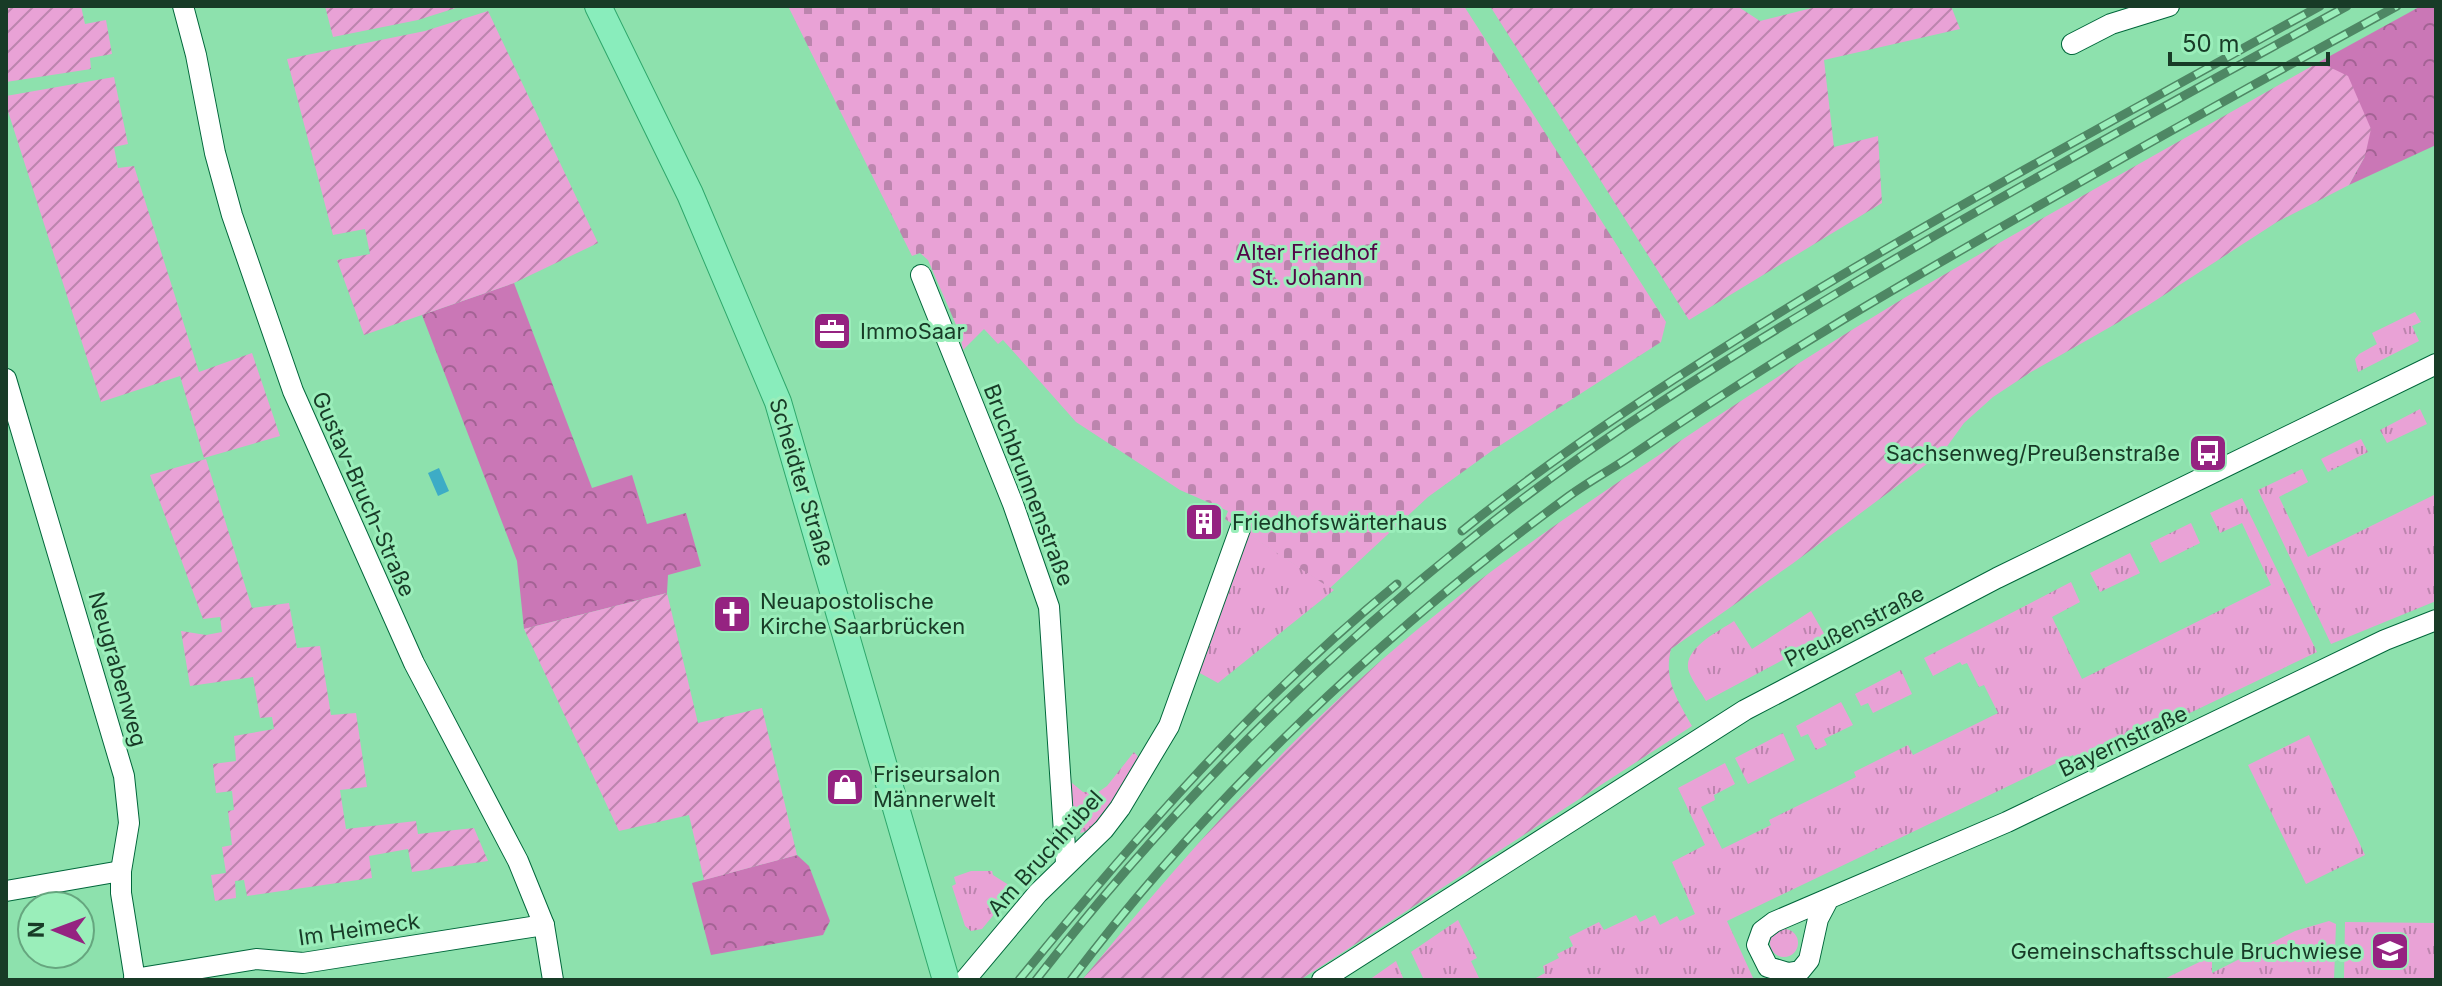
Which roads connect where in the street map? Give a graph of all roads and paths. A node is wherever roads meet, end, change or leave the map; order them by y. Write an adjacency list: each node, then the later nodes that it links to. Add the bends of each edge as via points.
1 (183, 6): 14 (street, Gustav-Bruch-Straße, via 232,215 305,421 414,663 518,861)
2 (598, 6): 17 (main road, Scheidter Straße, via 694,204 778,402)
3 (2169, 6): 4 (street, via 2111,24)
4 (2072, 44)
5 (921, 275): 10 (street, Bruchbrunnenstraße, via 1049,607)
6 (2436, 364): 19 (street, Preußenstraße, via 1997,578 1745,710)
7 (6, 379): 11 (street, Neugrabenweg, via 124,776 129,823)
8 (1240, 529): 10 (street, Am Bruchhübel, via 1169,726 1120,808)
9 (2436, 620): 13 (street, Bayernstraße, via 2007,822)
10 (1066, 863): 18 (street, Am Bruchhübel)
11 (121, 871): 12 (street); 15 (street, Neugrabenweg)
12 (6, 891)
13 (1828, 900)
14 (544, 925): 15 (street, Im Heimeck, via 303,963 256,959); 16 (street, Gustav-Bruch-Straße)
15 (135, 979)
16 (553, 980)
17 (946, 980)
18 (965, 980)
19 (1322, 980)

